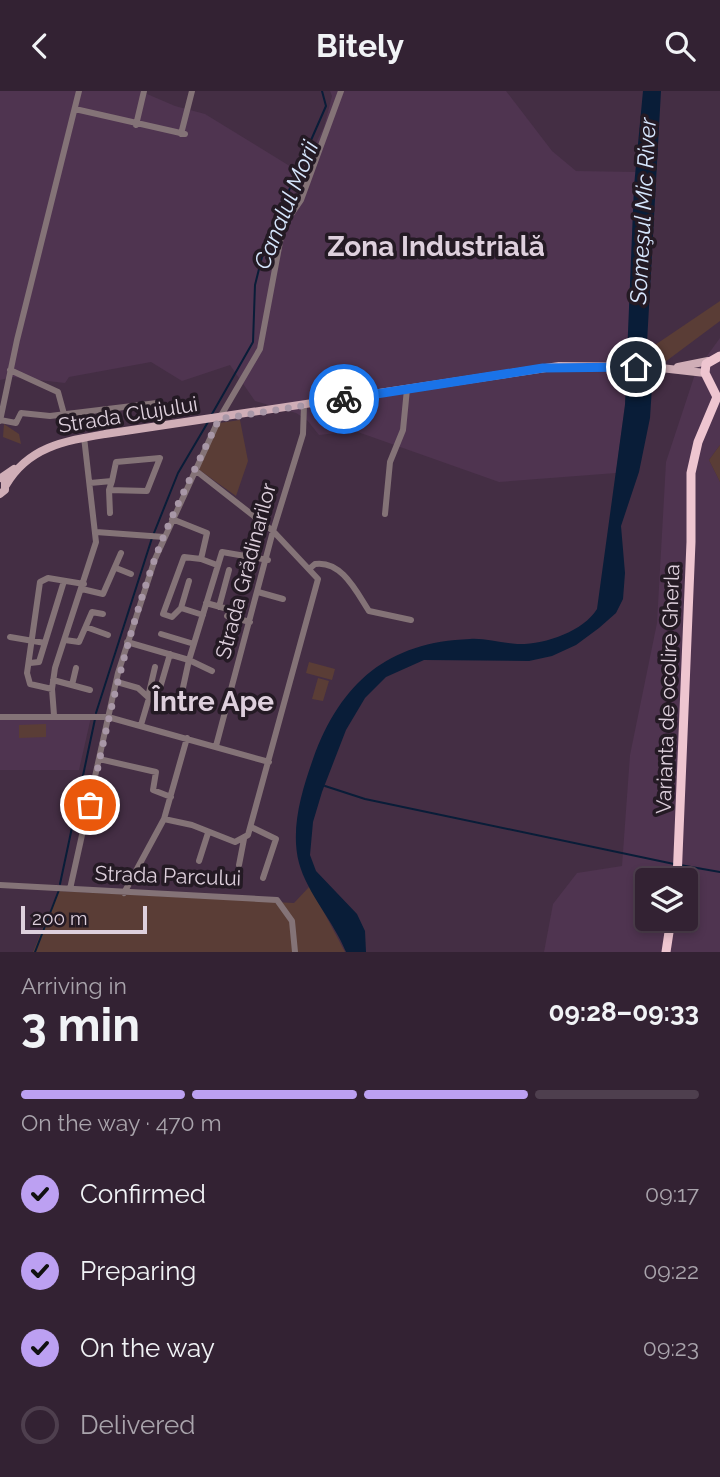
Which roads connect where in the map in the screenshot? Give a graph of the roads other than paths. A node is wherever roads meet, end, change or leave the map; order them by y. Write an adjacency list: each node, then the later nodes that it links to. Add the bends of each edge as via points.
1 (79, 91): 5 (street)
2 (144, 91): 6 (street)
3 (192, 91): 6 (street, via 183,134)
4 (341, 91): 18 (street, via 301,199 284,226 260,349)
5 (75, 109): 6 (street); 10 (street)
6 (136, 125)
7 (720, 356): 8 (highway)
8 (708, 361): 9 (main road, Strada Clujului); 11 (highway)
9 (665, 368): 11 (main road, Strada Clujului); 13 (main road, Strada Clujului, via 559,366)
10 (10, 370): 17 (street, via 58,391); 19 (street)
11 (706, 375): 12 (highway); 27 (highway, Varianta de ocolire Gherla, via 717,397 694,457)
12 (720, 383)
13 (407, 389): 15 (main road, Strada Clujului); 29 (street, via 403,431 390,462)
14 (158, 403): 17 (street)
15 (304, 406): 18 (main road, Strada Clujului); 31 (street, Strada Grădinarilor, via 303,434)
16 (720, 406): 27 (highway, Varianta de ocolire Gherla, via 701,448)
17 (64, 414): 19 (street, via 42,416 29,411 21,412 16,423)
18 (216, 419): 20 (main road, Strada Clujului); 21 (street)
19 (0, 420)
20 (85, 437): 22 (main road, Strada Clujului, via 44,448); 24 (street)
21 (195, 470): 30 (street); 31 (street)
22 (2, 481): 26 (main road, Strada Clujului)
23 (111, 481): 24 (street); 25 (street); 25 (street, via 116,462 160,458 147,491)
24 (90, 483): 32 (street)
25 (109, 490): 28 (street)
26 (0, 494)
27 (691, 511): 92 (highway, Varianta de ocolire Gherla)
28 (110, 513)
29 (385, 514)
30 (172, 519): 33 (street); 35 (street, via 207,533)
31 (273, 531): 36 (street, Strada Grădinarilor); 39 (street)
32 (96, 532): 33 (street); 44 (street)
33 (156, 536): 60 (street)
34 (121, 554): 38 (street)
35 (201, 559): 37 (street); 49 (street, via 184,557 163,614 172,617)
36 (268, 560): 37 (street, via 222,552); 45 (street, Strada Grădinarilor)
37 (217, 565): 47 (street)
38 (116, 568): 41 (street); 44 (street, via 103,594)
39 (309, 569): 52 (street, via 315,564 327,565 344,575 369,611); 84 (street, via 318,579)
40 (229, 570): 48 (street)
41 (131, 574)
42 (189, 580): 49 (street)
43 (64, 581): 44 (street); 58 (street, via 42,579); 61 (street)
44 (83, 587): 59 (street)
45 (258, 592): 46 (street); 53 (street, Strada Grădinarilor)
46 (283, 599)
47 (206, 603): 48 (street); 51 (street)
48 (219, 607): 53 (street)
49 (181, 608): 51 (street)
50 (103, 614): 54 (street, via 92,612)
51 (203, 615): 62 (street)
52 (411, 620)
53 (250, 622): 82 (street, Strada Grădinarilor)
54 (86, 627): 56 (street); 59 (street, via 79,642)
55 (161, 634): 62 (street)
56 (108, 635)
57 (10, 637): 58 (street)
58 (31, 640): 61 (street); 65 (street)
59 (65, 641): 69 (street)
60 (127, 642): 63 (street); 70 (street)
61 (45, 643): 65 (street, via 39,662)
62 (194, 644): 64 (street)
63 (170, 655): 64 (street); 72 (street)
64 (189, 660): 68 (street); 76 (street)
65 (30, 663): 73 (street, via 30,684)
66 (155, 667): 75 (street)
67 (76, 668): 71 (street)
68 (212, 671)
69 (53, 680): 71 (street); 73 (street)
70 (117, 682): 75 (street, via 138,688); 79 (street)
71 (72, 685): 74 (street)
72 (160, 688)
73 (52, 689): 77 (street)
74 (90, 690)
75 (148, 697): 80 (street)
76 (179, 706)
77 (54, 715): 78 (street); 79 (street)
78 (0, 717)
79 (108, 717): 80 (street); 83 (street)
80 (141, 725): 81 (street)
81 (187, 738): 82 (street); 85 (street)
82 (216, 745): 84 (street)
83 (99, 759): 85 (street, via 156,772 153,790); 95 (street)
84 (269, 762): 87 (street)
85 (171, 797): 86 (street)
86 (164, 819): 88 (street); 96 (street)
87 (251, 827): 89 (street); 93 (street, via 276,839)
88 (208, 833): 89 (street); 90 (street)
89 (242, 841): 91 (street)
90 (199, 860)
91 (239, 865)
92 (678, 868)
93 (263, 878)
94 (0, 885): 95 (street, Strada Parcului)
95 (68, 889): 96 (street, Strada Parcului)
96 (124, 894): 98 (street, Strada Parcului, via 277,900 292,921)
97 (669, 931): 99 (highway)
98 (295, 952)
99 (666, 952)

